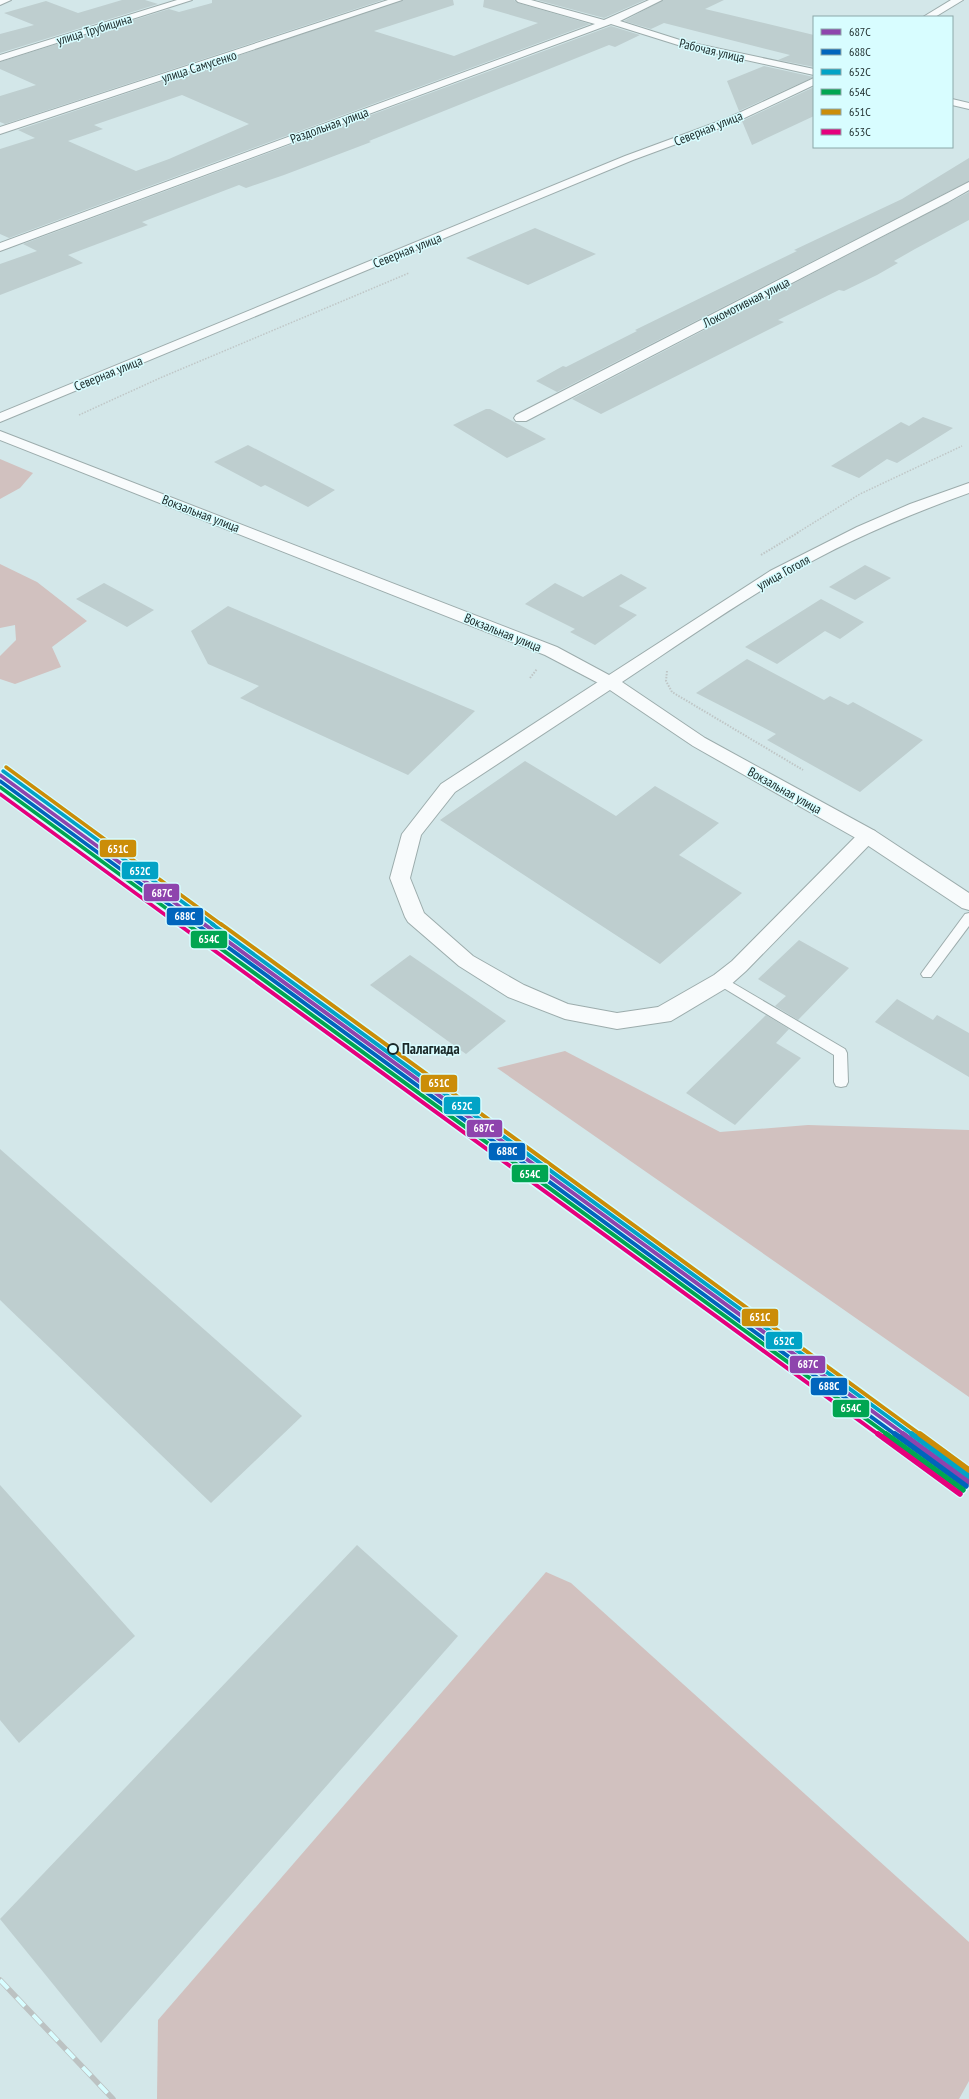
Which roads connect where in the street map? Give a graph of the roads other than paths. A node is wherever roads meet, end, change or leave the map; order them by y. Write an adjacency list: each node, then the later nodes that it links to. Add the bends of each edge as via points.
1 (6, 0): 7 (street)
2 (187, 0): 10 (street, улица Трубицина)
3 (397, 0): 15 (street, улица Самусенко)
4 (521, 0): 9 (street, Рабочая улица)
5 (657, 0): 9 (street, Раздольная улица)
6 (958, 0): 8 (street)
7 (0, 2)
8 (930, 16)
9 (607, 22): 11 (street, Рабочая улица, via 681,43); 17 (street, Раздольная улица)
10 (0, 58)
11 (813, 72)
12 (813, 81): 18 (street, Северная улица, via 732,120 622,161)
13 (953, 102): 14 (street)
14 (969, 106)
15 (0, 131)
16 (969, 185): 19 (street, Локомотивная улица)
17 (0, 248)
18 (0, 418)
19 (521, 418)
20 (0, 435): 22 (street, Вокзальная улица, via 551,651)
21 (969, 488): 22 (street, улица Гоголя, via 915,507 863,530 776,574)
22 (610, 682): 23 (street, Вокзальная улица, via 699,742); 27 (street, улица Гоголя, via 448,788 412,834 400,878 415,918 466,961 516,991 565,1011 617,1021 663,1015)
23 (868, 836): 24 (street, Вокзальная улица); 27 (street, улица Гоголя)
24 (969, 903)
25 (969, 917): 26 (lane)
26 (927, 974)
27 (721, 981): 28 (lane, via 840,1053)
28 (841, 1082)

